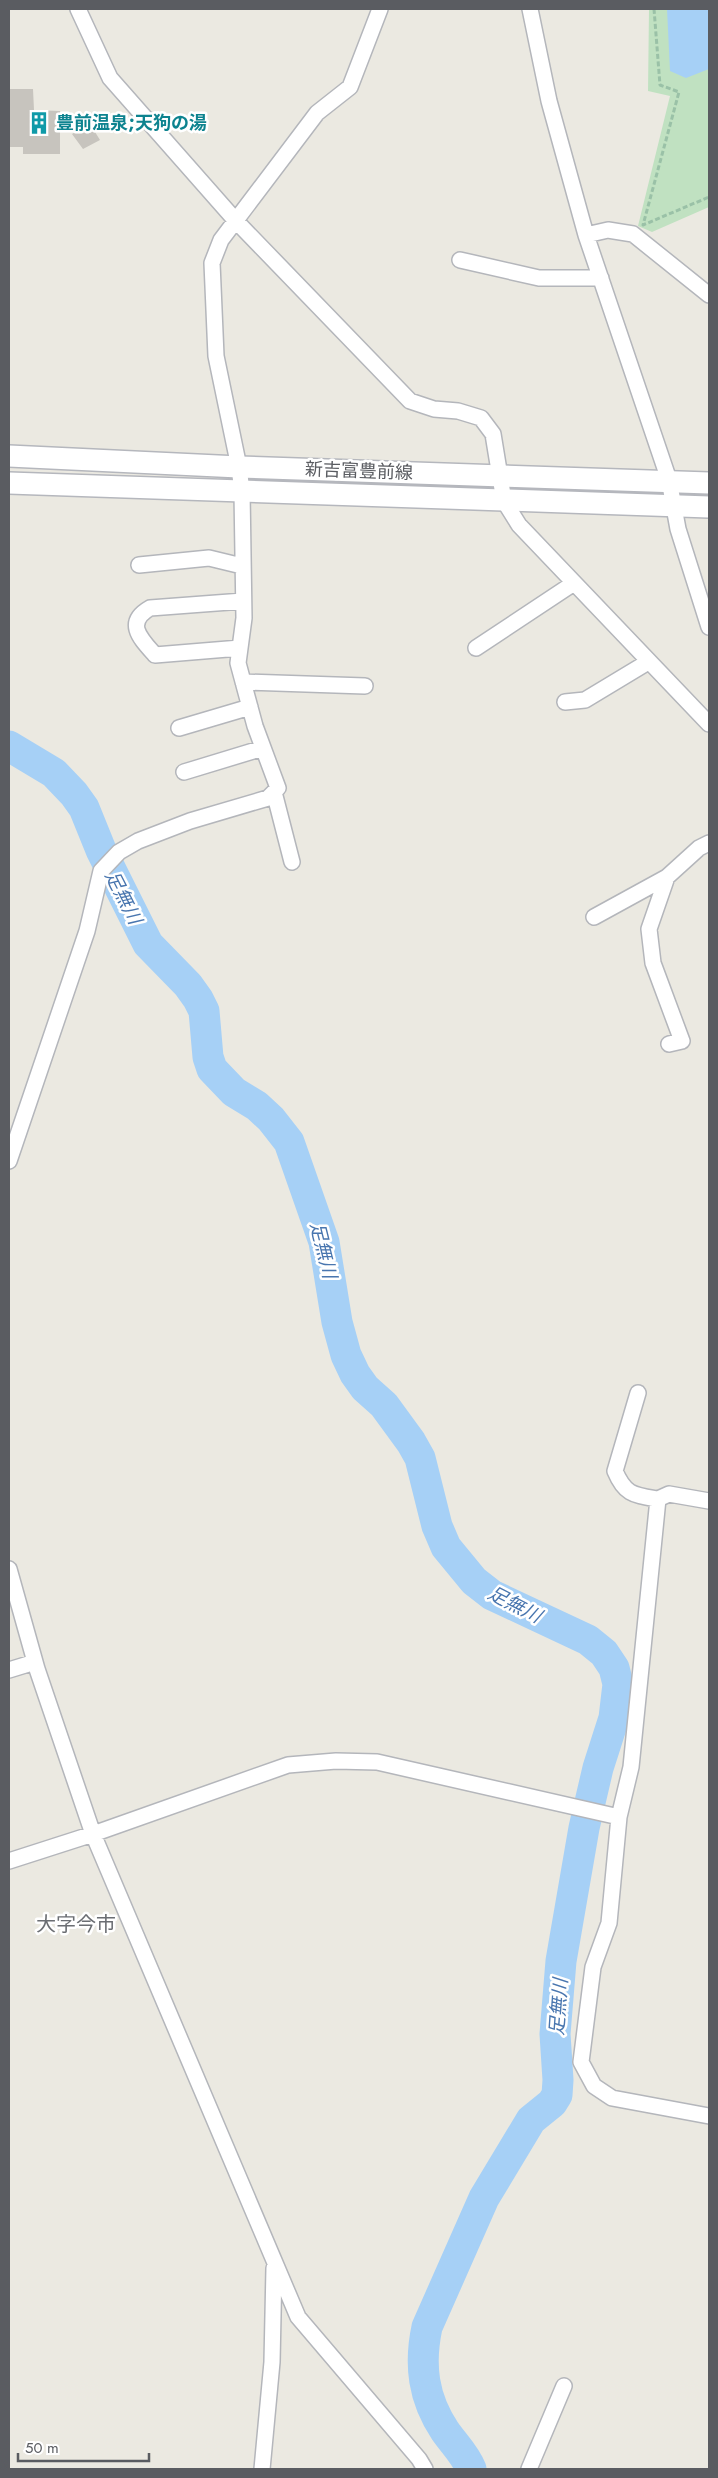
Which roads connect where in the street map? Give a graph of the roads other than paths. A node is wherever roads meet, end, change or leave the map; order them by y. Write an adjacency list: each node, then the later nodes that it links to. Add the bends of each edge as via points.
1 (78, 9): 4 (street, via 110,78)
2 (380, 9): 4 (street, via 350,87 317,113)
3 (530, 9): 5 (street, via 549,101)
4 (236, 221): 10 (street, via 220,240 212,263 216,356); 11 (street, via 410,401 481,418 493,434)
5 (586, 235): 7 (street); 8 (street, via 608,230 633,234)
6 (460, 260): 7 (street, via 539,278)
7 (601, 278): 12 (street)
8 (709, 295)
9 (9, 456): 10 (main road, 新吉富豊前線)
10 (239, 467): 11 (main road, 新吉富豊前線); 15 (street)
11 (500, 476): 12 (main road, 新吉富豊前線); 16 (street)
12 (669, 480): 14 (main road, 新吉富豊前線); 17 (street)
13 (9, 483): 15 (main road, 新吉富豊前線)
14 (709, 483)
15 (242, 492): 16 (main road, 新吉富豊前線); 20 (street)
16 (504, 501): 17 (main road, 新吉富豊前線); 21 (street, via 519,525)
17 (674, 507): 18 (main road, 新吉富豊前線); 23 (street)
18 (709, 507)
19 (139, 565): 20 (street, via 209,558)
20 (242, 566): 22 (street)
21 (574, 583): 25 (street); 26 (street)
22 (243, 601): 24 (street); 24 (street, via 150,608 137,620 138,635 155,655)
23 (709, 627)
24 (240, 648): 27 (street, via 238,663)
25 (476, 648)
26 (648, 662): 29 (street, via 585,700); 31 (street)
27 (243, 682): 28 (street); 30 (street)
28 (365, 686)
29 (565, 702)
30 (250, 708): 32 (street); 33 (street)
31 (709, 724)
32 (178, 728)
33 (263, 748): 34 (street); 35 (street, via 278,788)
34 (184, 772)
35 (274, 792): 37 (street); 41 (street, via 268,798 190,821 138,841 119,852 101,871 87,931)
36 (709, 843): 38 (street)
37 (292, 862)
38 (667, 877): 39 (street); 40 (street, via 649,929 653,963 682,1042)
39 (594, 917)
40 (669, 1044)
41 (9, 1161)
42 (638, 1393): 43 (street, via 615,1471 621,1485 633,1495)
43 (658, 1499): 44 (street, via 669,1494); 48 (street, via 631,1767)
44 (709, 1501)
45 (9, 1569): 46 (street)
46 (35, 1662): 47 (street); 49 (street)
47 (9, 1670)
48 (619, 1817): 49 (street, via 377,1762 336,1761 288,1765); 51 (street, via 609,1923 593,1967 581,2062 594,2086 612,2098)
49 (93, 1834): 50 (street); 52 (street)
50 (9, 1861)
51 (709, 2116)
52 (274, 2262): 54 (street, via 272,2362); 55 (street, via 298,2317)
53 (564, 2386): 56 (street)
54 (262, 2469)
55 (425, 2469)
56 (529, 2469)

